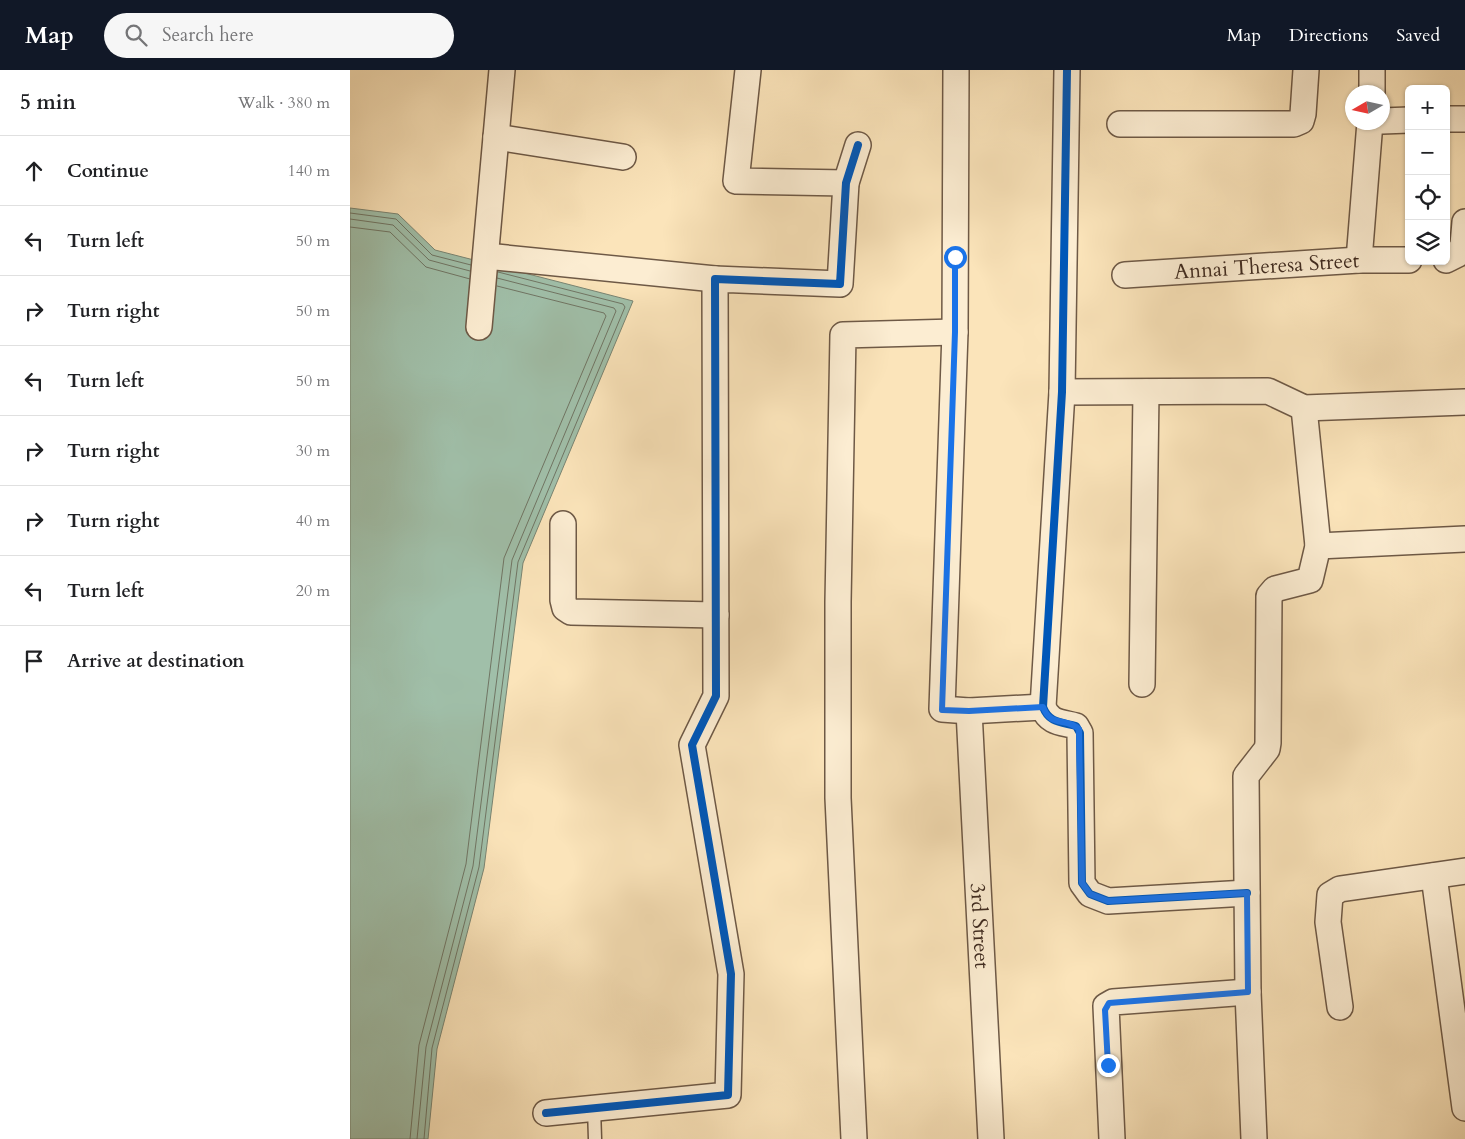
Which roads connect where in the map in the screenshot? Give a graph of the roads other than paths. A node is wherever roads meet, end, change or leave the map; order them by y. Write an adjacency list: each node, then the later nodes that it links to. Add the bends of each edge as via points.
1 (502, 70): 14 (street)
2 (748, 70): 17 (street, via 736,181)
3 (956, 70): 26 (street)
4 (1067, 70): 27 (street)
5 (1306, 70): 12 (street, via 1303,114 1301,121 1294,124)
6 (1372, 70): 7 (street)
7 (1372, 85)
8 (1465, 119): 10 (street)
9 (1405, 120): 11 (street)
10 (1450, 120)
11 (1390, 121)
12 (1120, 124)
13 (1369, 130): 21 (street)
14 (496, 137): 16 (street); 19 (street)
15 (858, 145): 17 (street)
16 (624, 157)
17 (846, 183): 24 (street, via 840,284)
18 (1465, 222): 20 (street, via 1463,245 1458,254)
19 (486, 256): 24 (street); 25 (street)
20 (1450, 258)
21 (1359, 260): 22 (street, Annai Theresa Street); 23 (street, Annai Theresa Street)
22 (1405, 260)
23 (1125, 275)
24 (715, 279): 34 (street)
25 (480, 327)
26 (955, 332): 37 (street, via 942,710); 47 (street, via 843,335 838,798)
27 (1062, 392): 28 (street); 36 (street)
28 (1146, 392): 30 (street, via 1268,391); 35 (street)
29 (1465, 402): 30 (street)
30 (1304, 408): 33 (street)
31 (563, 524): 34 (street, via 563,600 565,608 571,612)
32 (1465, 539): 33 (street)
33 (1318, 546): 40 (street, via 1310,580 1274,589 1269,596 1268,743 1246,776)
34 (716, 614): 43 (street, via 716,696 692,745 731,974 728,1095)
35 (1142, 684)
36 (1043, 707): 37 (street); 40 (street, via 1052,720 1076,726 1080,733 1082,883 1090,894 1108,901)
37 (969, 711): 48 (street, 3rd Street)
38 (1465, 871): 39 (street)
39 (1434, 876): 42 (street, via 1340,888 1330,895 1328,922); 44 (street)
40 (1247, 893): 41 (street)
41 (1248, 992): 49 (street, via 1114,1002 1106,1006); 50 (street)
42 (1340, 1007)
43 (594, 1108): 45 (street); 46 (lane)
44 (1465, 1108)
45 (546, 1113)
46 (596, 1139)
47 (854, 1139)
48 (991, 1139)
49 (1112, 1139)
50 (1254, 1139)

